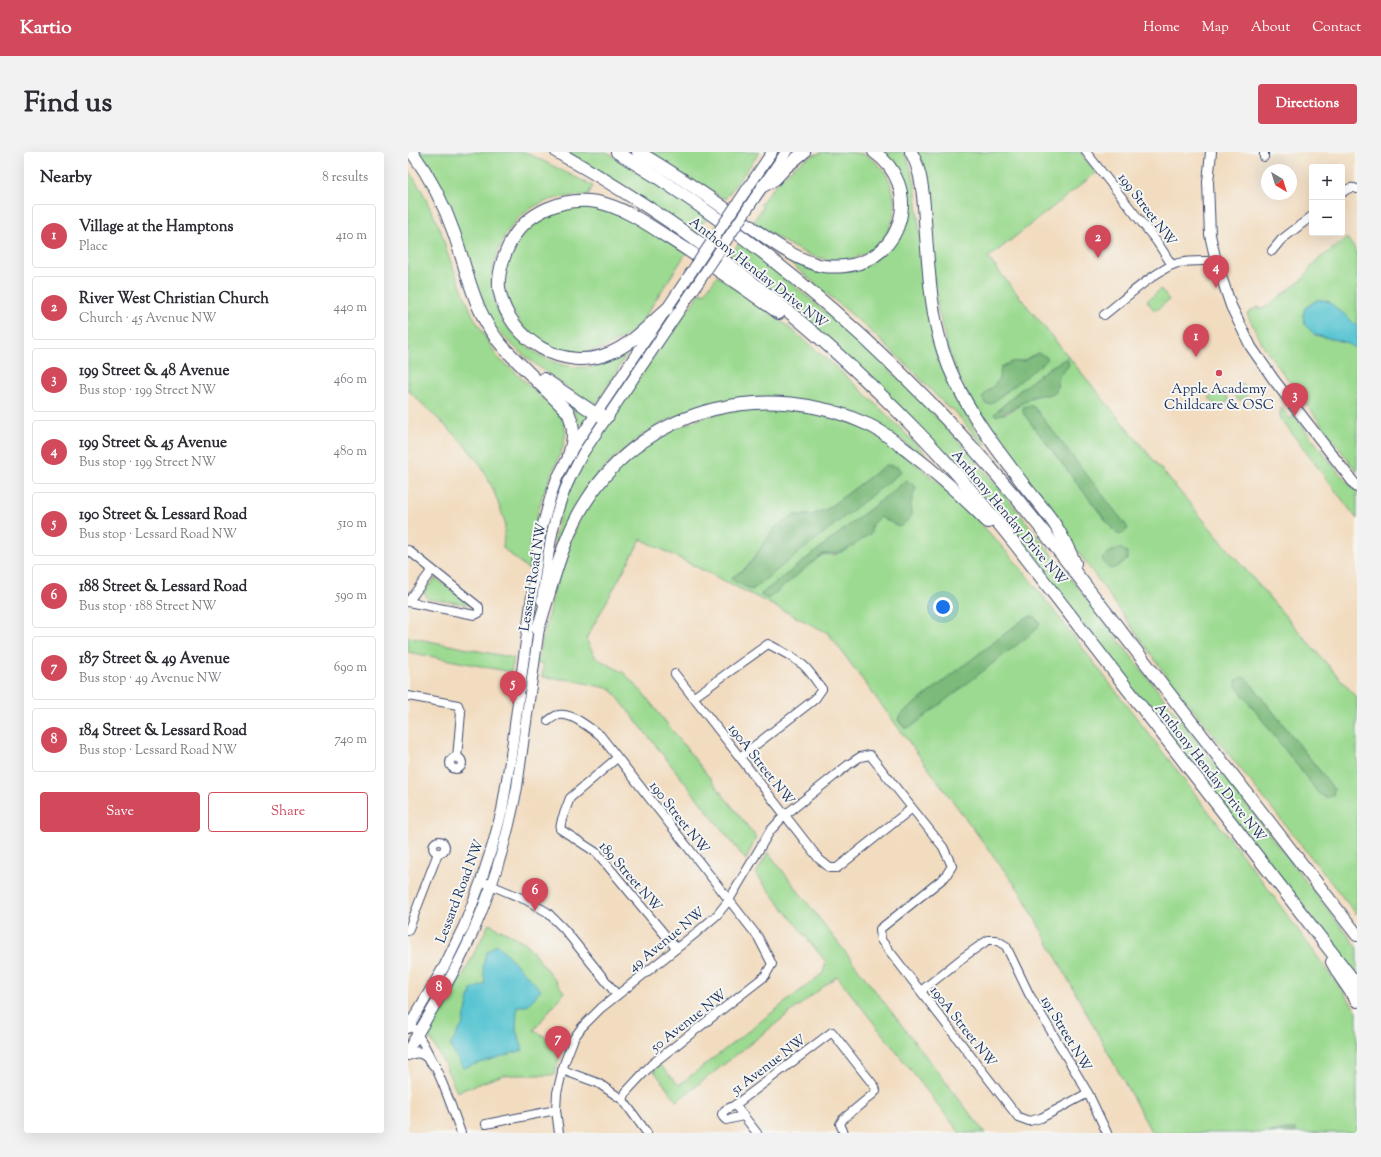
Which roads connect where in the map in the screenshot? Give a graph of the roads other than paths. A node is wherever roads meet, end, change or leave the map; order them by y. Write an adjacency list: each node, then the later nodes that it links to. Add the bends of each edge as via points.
1 (412, 152): 21 (highway, via 447,215 482,315 497,341)
2 (557, 152): 22 (highway, Anthony Henday Drive NW, via 632,197 729,265 799,320)
3 (617, 152): 30 (highway, Anthony Henday Drive NW, via 748,240 854,328 921,391 986,461)
4 (638, 152): 8 (highway, via 701,191 778,245 816,265 834,267 853,265 877,255 899,225 902,200 896,178 887,163)
5 (772, 152): 19 (main road, Lessard Road NW, bridge)
6 (786, 152): 12 (main road, Lessard Road NW)
7 (804, 152): 12 (highway, via 775,179)
8 (874, 152)
9 (911, 152): 30 (highway, via 923,198 936,324 952,375 982,429 1056,527)
10 (1086, 152): 18 (street, 199 Street NW)
11 (1211, 152): 17 (main road, via 1208,208 1210,235)
12 (763, 186): 24 (main road, Lessard Road NW, bridge)
13 (1355, 188): 14 (street)
14 (1345, 192)
15 (1309, 218): 16 (street, via 1281,240)
16 (1272, 251)
17 (1216, 261): 18 (street); 26 (main road, via 1231,306 1251,347)
18 (1172, 265): 20 (street, via 1140,286)
19 (667, 309): 22 (highway, via 634,338 610,353 577,360 547,352 536,346 516,327 508,316 499,293 500,269 511,240 530,218 554,205 567,202 596,202 612,206 659,232 741,286); 23 (main road, Lessard Road NW)
20 (1104, 315)
21 (515, 358): 23 (highway); 25 (highway, via 568,412 574,428)
22 (880, 394): 29 (highway, Anthony Henday Drive NW, via 975,495)
23 (596, 414): 24 (highway); 25 (main road, Lessard Road NW)
24 (608, 416): 32 (main road, Lessard Road NW, via 580,459 562,496 552,536)
25 (569, 455): 43 (main road, Lessard Road NW, via 555,484 543,523 506,785 493,844)
26 (1357, 487)
27 (408, 550): 28 (street)
28 (432, 570): 31 (street); 31 (street, via 478,607 479,613 475,615)
29 (1047, 585): 32 (highway, via 990,523 932,469 870,426 820,408 770,403 740,404 722,406 667,427 644,440 608,473 572,525); 47 (highway, Anthony Henday Drive NW)
30 (1089, 591): 48 (highway, Anthony Henday Drive NW)
31 (408, 602)
32 (538, 629): 44 (main road, Lessard Road NW, via 515,799)
33 (675, 674): 35 (street, 190A Street NW)
34 (408, 696): 38 (street, via 458,705 461,713)
35 (694, 698): 37 (street, 190A Street NW); 37 (street, via 768,644 803,665 822,689 815,699)
36 (548, 721): 39 (street, 190 Street NW, via 558,715 576,719 600,735)
37 (740, 757): 41 (street, 190A Street NW)
38 (457, 758)
39 (617, 758): 45 (street, 190 Street NW); 49 (street, 189 Street NW, via 570,798 560,829 597,852)
40 (911, 809): 41 (street, 190A Street NW, via 837,868 830,868 819,859); 41 (street, 49 Avenue NW, via 870,755 860,757); 52 (street, 190A Street NW, via 943,847 952,866 945,877 880,929 881,940)
41 (785, 815): 45 (street, 49 Avenue NW, via 770,831)
42 (438, 853): 46 (street)
43 (481, 882): 44 (street); 55 (main road, Lessard Road NW, via 454,947)
44 (491, 885): 53 (street, via 547,912 564,929); 56 (main road, Lessard Road NW, via 462,956)
45 (729, 900): 49 (street, 49 Avenue NW, via 717,915); 50 (street, 190 Street NW, via 758,937)
46 (408, 931)
47 (1315, 931): 51 (highway, Anthony Henday Drive NW); 54 (highway)
48 (1357, 935)
49 (676, 948): 53 (street, 49 Avenue NW)
50 (772, 964): 62 (street, 50 Avenue NW, via 765,976 652,1064 626,1092)
51 (1357, 985)
52 (921, 991): 61 (street, 190A Street NW, via 1018,1117 1029,1121 1041,1118); 61 (street, 191 Street NW, via 988,940 996,940 1006,946 1029,994)
53 (617, 995): 60 (street, 49 Avenue NW, via 582,1027 574,1038)
54 (1357, 1001)
55 (409, 1024): 56 (street)
56 (417, 1034): 57 (main road, Lessard Road NW); 59 (street)
57 (408, 1050)
58 (408, 1055): 59 (main road, via 420,1053 428,1057)
59 (435, 1066): 67 (street)
60 (562, 1070): 62 (street, via 598,1083); 64 (street, 49 Avenue NW)
61 (1088, 1093): 72 (street, 191 Street NW)
62 (623, 1100): 69 (street)
63 (735, 1105): 65 (street); 65 (street, 51 Avenue NW, via 722,1112 722,1116 729,1121); 71 (street, 51 Avenue NW, via 832,1032 876,1091 843,1119 840,1124)
64 (556, 1110): 66 (street); 68 (street, 49 Avenue NW)
65 (743, 1116): 70 (street)
66 (486, 1124)
67 (461, 1133)
68 (559, 1133)
69 (647, 1133)
70 (757, 1133)
71 (844, 1133)
72 (1107, 1133)

